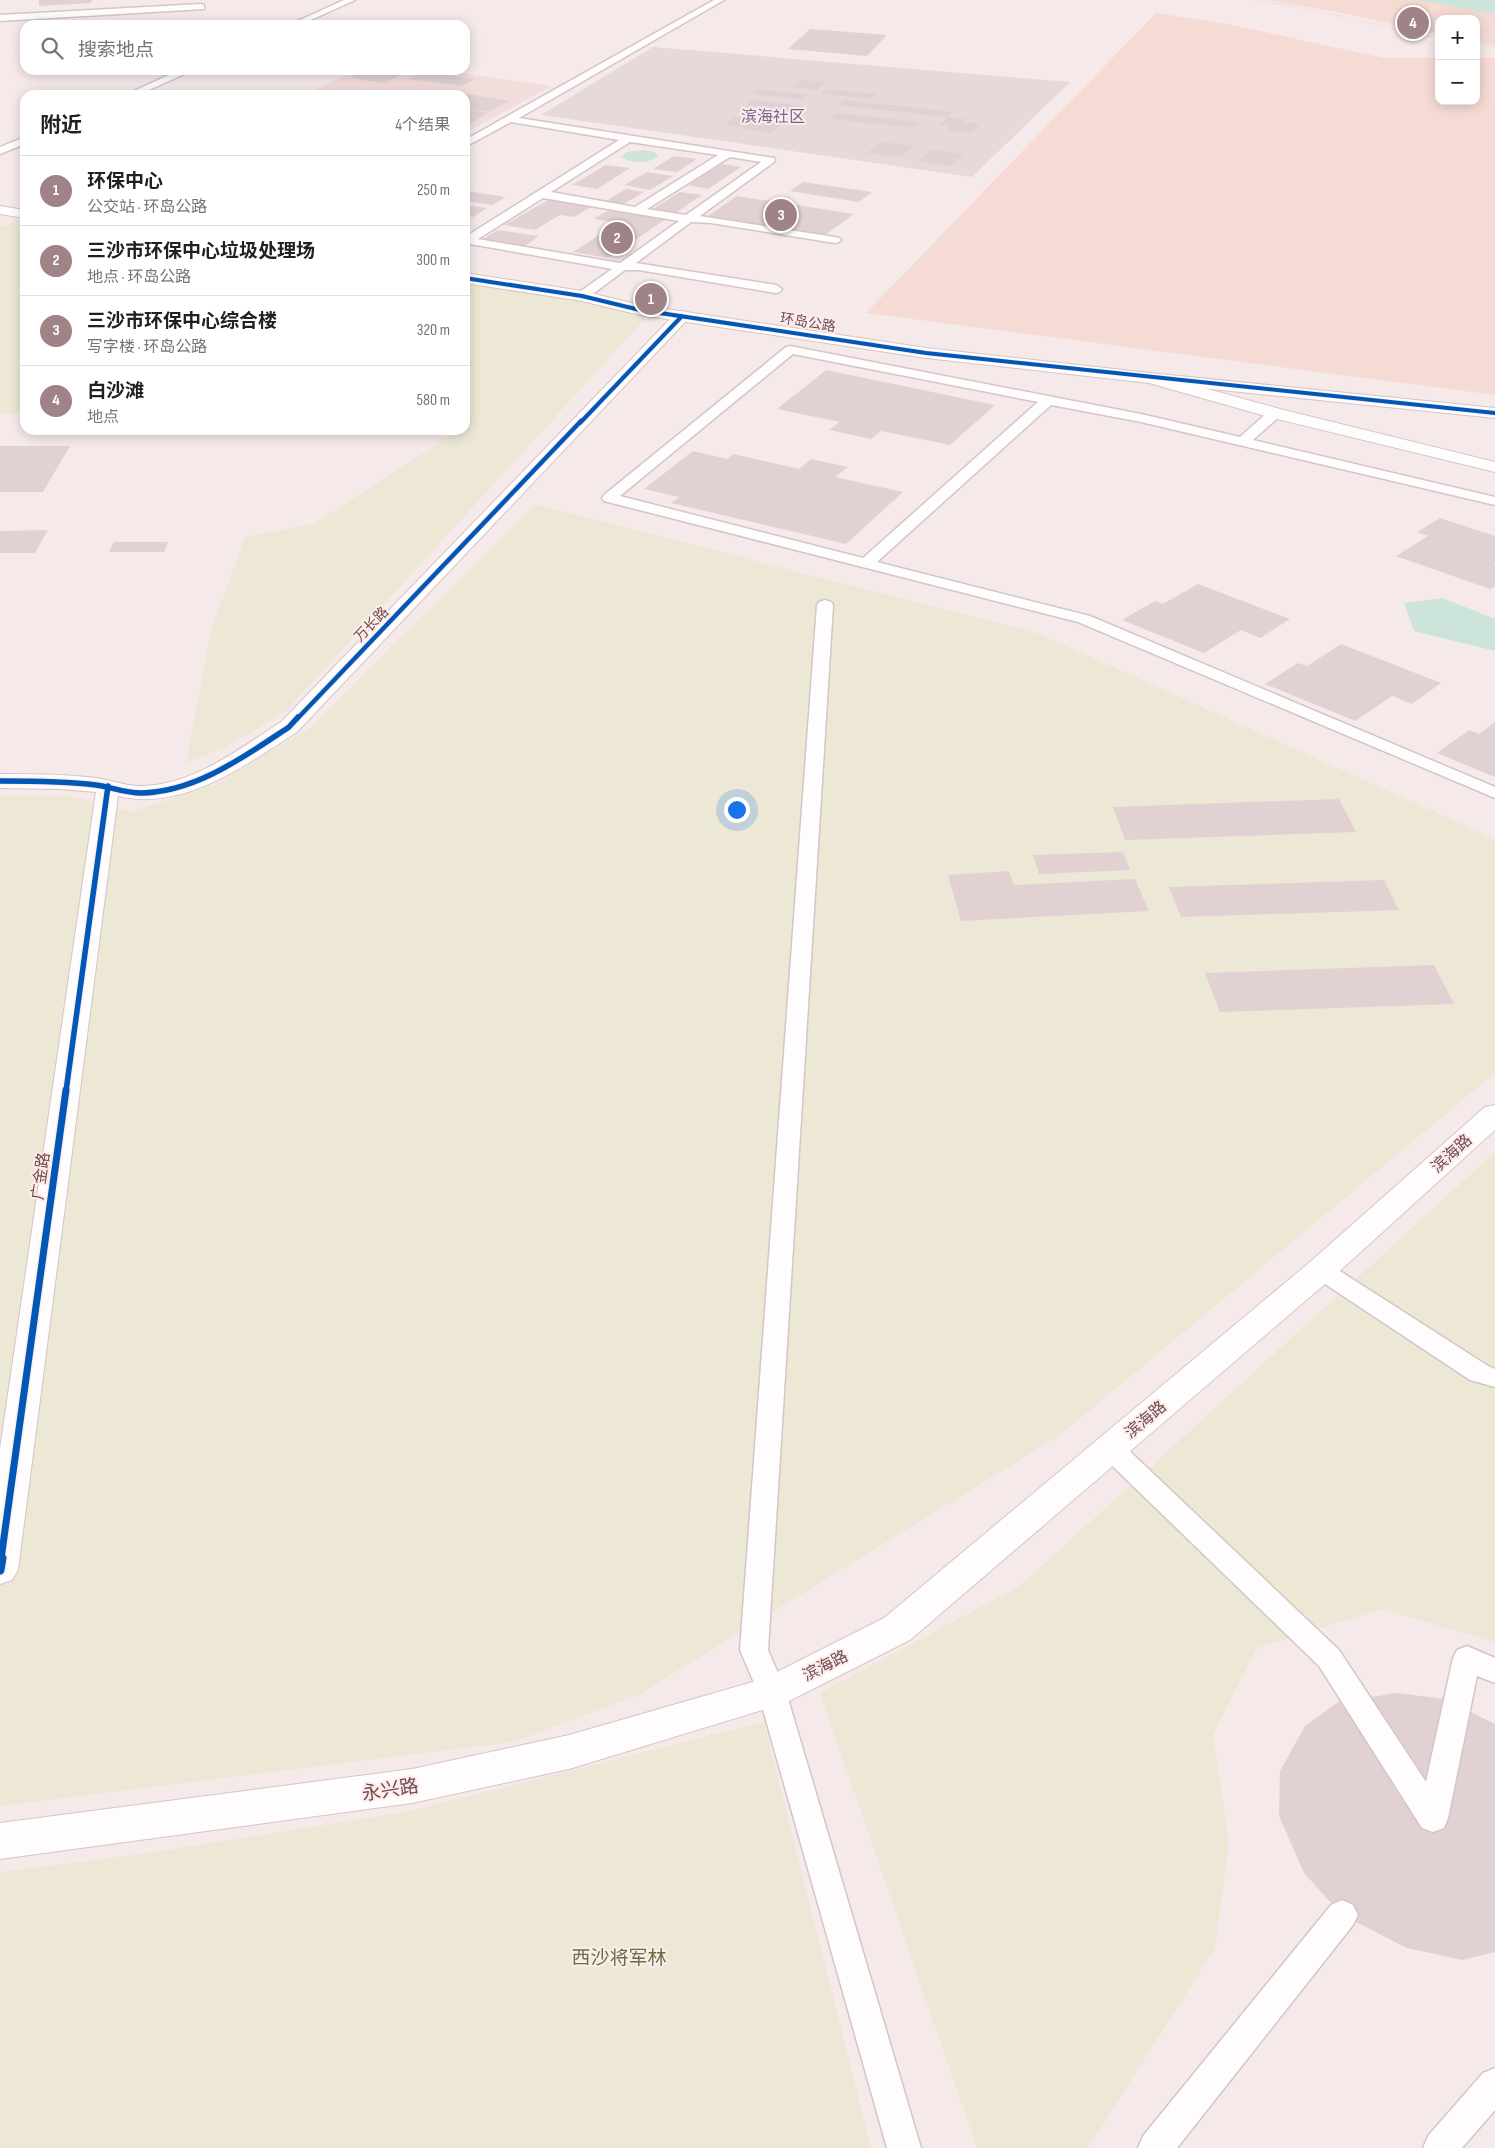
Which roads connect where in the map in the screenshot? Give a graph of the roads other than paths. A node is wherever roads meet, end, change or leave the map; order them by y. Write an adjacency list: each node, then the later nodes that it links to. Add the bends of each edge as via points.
1 (351, 0): 5 (lane)
2 (720, 0): 8 (lane)
3 (201, 7): 4 (lane)
4 (0, 18)
5 (305, 20)
6 (176, 75): 7 (lane)
7 (142, 90)
8 (509, 120): 9 (lane); 10 (lane)
9 (628, 139): 13 (lane); 14 (lane)
10 (470, 141)
11 (20, 142): 12 (lane)
12 (0, 151)
13 (728, 154): 15 (lane); 18 (lane, via 770,160)
14 (540, 194): 15 (lane); 19 (lane)
15 (636, 210): 18 (lane)
16 (1, 211): 17 (street)
17 (20, 213)
18 (688, 219): 20 (lane); 22 (lane)
19 (470, 238)
20 (835, 240)
21 (470, 242): 22 (lane)
22 (622, 267): 24 (lane, via 639,266); 25 (lane)
23 (470, 279): 25 (street, 环岛公路)
24 (776, 288)
25 (582, 296): 26 (street, 环岛公路)
26 (682, 316): 27 (street, 环岛公路, via 926,353); 37 (street, 万长路, via 289,727 228,767 176,788 139,793)
27 (1150, 378): 29 (street); 30 (street)
28 (1048, 400): 31 (lane); 34 (lane); 34 (lane, via 790,350 608,498)
29 (1275, 413): 31 (lane); 32 (street)
30 (1495, 413)
31 (1243, 442): 33 (lane)
32 (1495, 467)
33 (1495, 501)
34 (866, 564): 38 (lane, via 1084,619)
35 (824, 605): 45 (lane, via 754,1650)
36 (0, 781): 37 (street, 万长路)
37 (108, 786): 43 (street, 广金路)
38 (1495, 793)
39 (1495, 1114): 40 (street, 滨海路)
40 (1321, 1270): 41 (lane, via 1480,1373); 42 (street, 滨海路)
41 (1495, 1378)
42 (1110, 1448): 44 (lane, via 1329,1658 1433,1818 1467,1658); 45 (street, 滨海路, via 897,1628)
43 (0, 1570)
44 (1495, 1671)
45 (772, 1692): 46 (street, 永兴路, via 569,1752 412,1786); 49 (lane)
46 (0, 1841)
47 (1342, 1915): 50 (lane)
48 (1495, 2085): 51 (lane)
49 (904, 2148)
50 (1155, 2148)
51 (1440, 2148)

